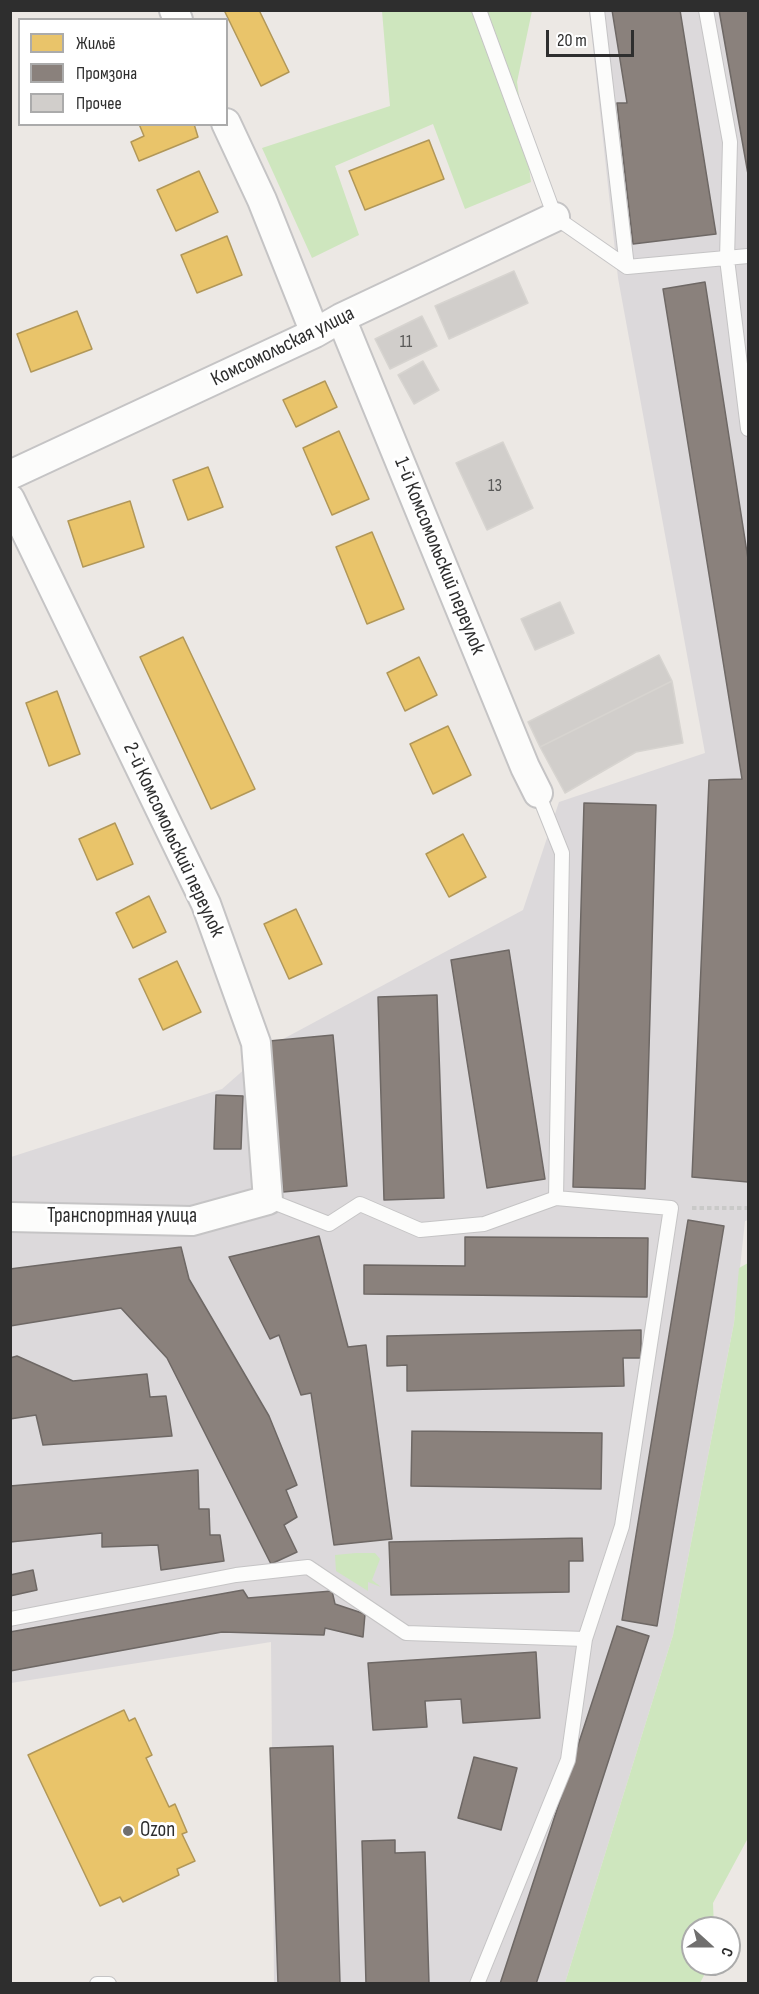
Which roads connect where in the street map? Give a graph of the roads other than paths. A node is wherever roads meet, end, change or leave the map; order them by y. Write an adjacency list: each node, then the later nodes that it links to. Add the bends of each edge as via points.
1 (479, 10): 5 (lane)
2 (597, 10): 8 (lane)
3 (706, 10): 7 (lane, via 730,142)
4 (227, 126): 10 (street, via 262,200)
5 (555, 217): 8 (lane); 9 (street, Комсомольская улица)
6 (748, 256): 7 (lane)
7 (727, 259): 8 (lane); 11 (lane)
8 (627, 267)
9 (341, 318): 10 (street, Комсомольская улица); 14 (street, 1-й Комсомольский переулок)
10 (315, 333): 12 (street, Комсомольская улица)
11 (748, 429)
12 (10, 476)
13 (10, 499): 16 (street, 2-й Комсомольский переулок, via 206,904 256,1043)
14 (538, 793): 15 (lane, via 562,853)
15 (556, 1198): 16 (lane, via 484,1224 420,1230 360,1204 329,1224); 19 (lane, via 670,1208 622,1526)
16 (268, 1200): 17 (street, Транспортная улица, via 192,1221)
17 (10, 1217)
18 (10, 1619): 19 (lane, via 236,1575 308,1567 406,1633)
19 (585, 1639): 22 (lane, via 568,1760)
20 (98, 1983): 21 (lane)
21 (109, 1983)
22 (477, 1983)

